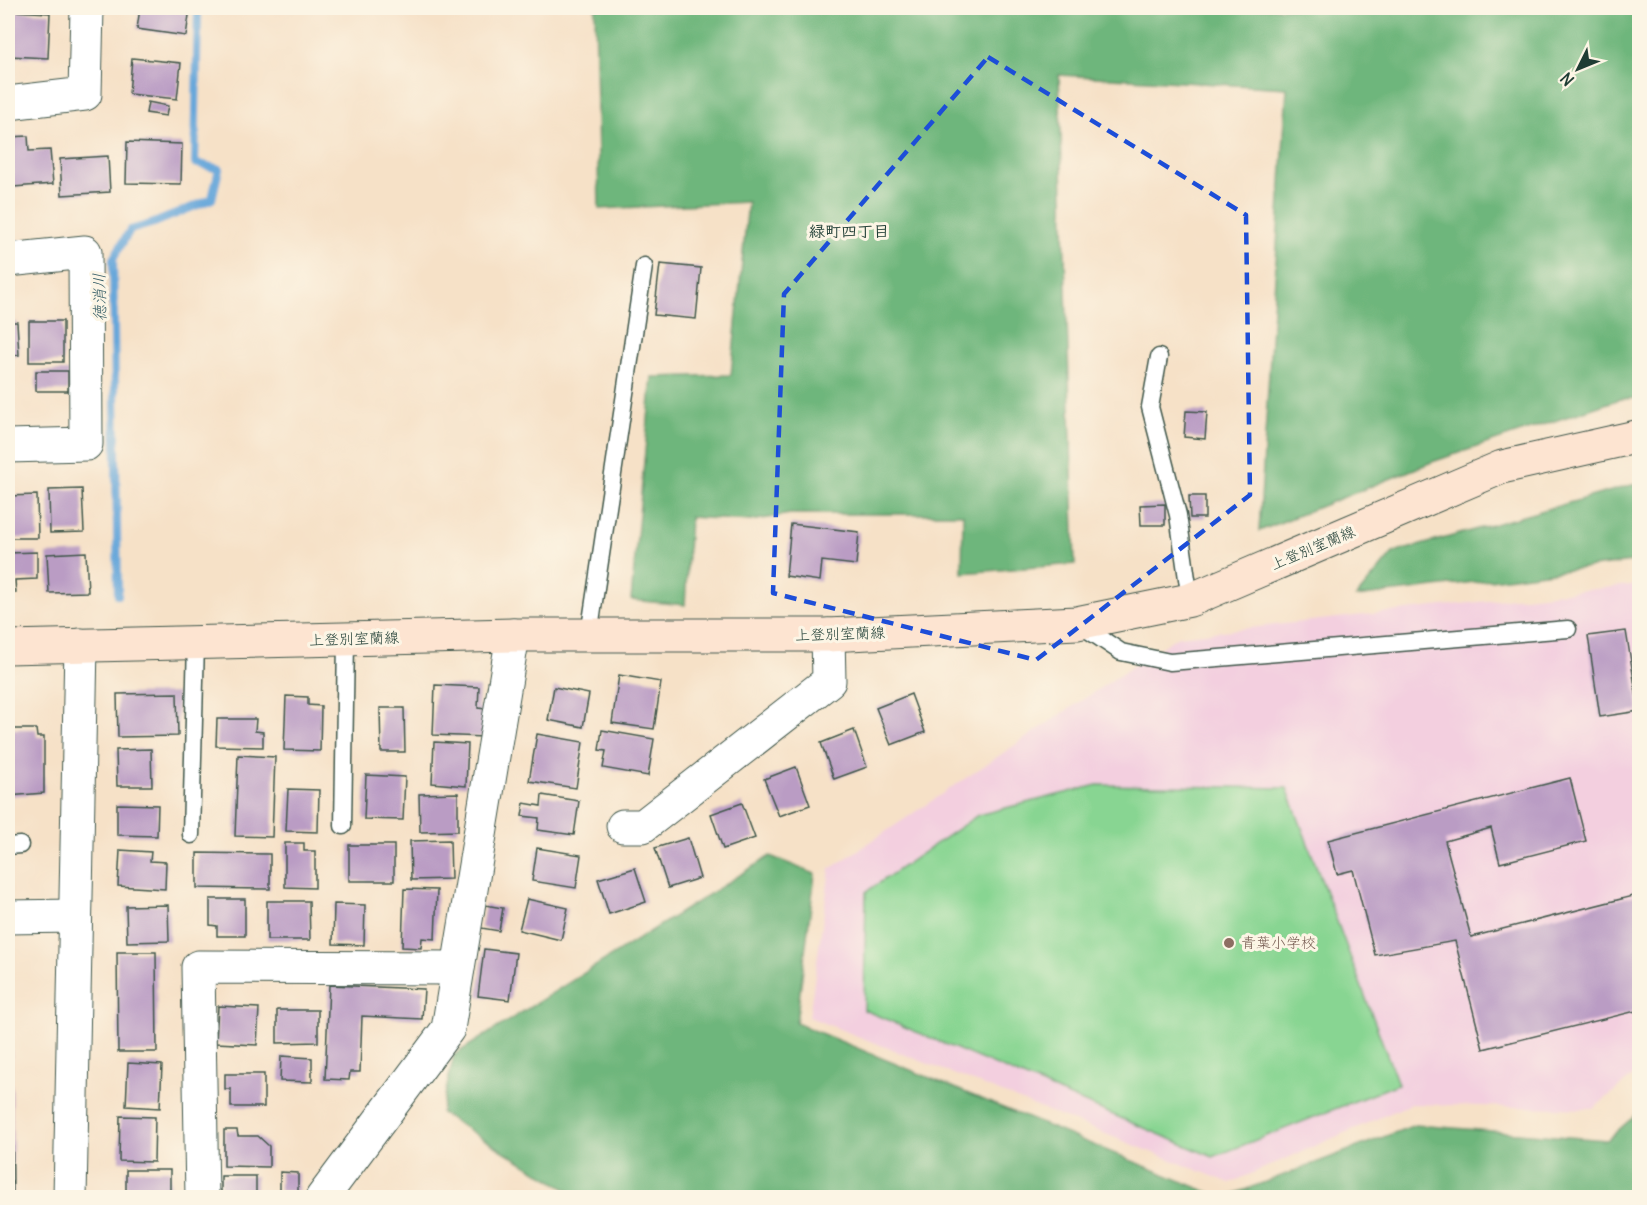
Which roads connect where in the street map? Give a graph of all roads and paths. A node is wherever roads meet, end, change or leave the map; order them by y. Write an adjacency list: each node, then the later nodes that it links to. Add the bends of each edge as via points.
1 (87, 8): 2 (street, via 85,94)
2 (8, 103)
3 (8, 260): 7 (street, via 85,252 86,432 86,444)
4 (644, 266): 12 (lane)
5 (1159, 357): 8 (lane, via 1150,407 1178,515)
6 (1640, 436): 8 (main road, 上登別室蘭線, via 1503,467)
7 (8, 446)
8 (1190, 600): 9 (main road, 上登別室蘭線)
9 (1077, 623): 10 (lane, via 1121,652 1170,662); 13 (main road, 上登別室蘭線)
10 (1568, 629)
11 (513, 635): 12 (main road, 上登別室蘭線); 14 (main road, 上登別室蘭線); 23 (street)
12 (589, 635): 13 (main road, 上登別室蘭線)
13 (828, 635): 19 (street, via 829,681 643,826)
14 (346, 640): 15 (main road, 上登別室蘭線); 18 (lane)
15 (196, 642): 16 (main road, 上登別室蘭線); 20 (lane)
16 (81, 645): 17 (main road, 上登別室蘭線); 21 (street)
17 (8, 647)
18 (343, 826)
19 (623, 826)
20 (191, 835)
21 (74, 916): 22 (street); 24 (street)
22 (8, 917)
23 (458, 968): 25 (street, via 198,967); 26 (street, via 448,1029)
24 (70, 1197)
25 (202, 1197)
26 (322, 1197)

